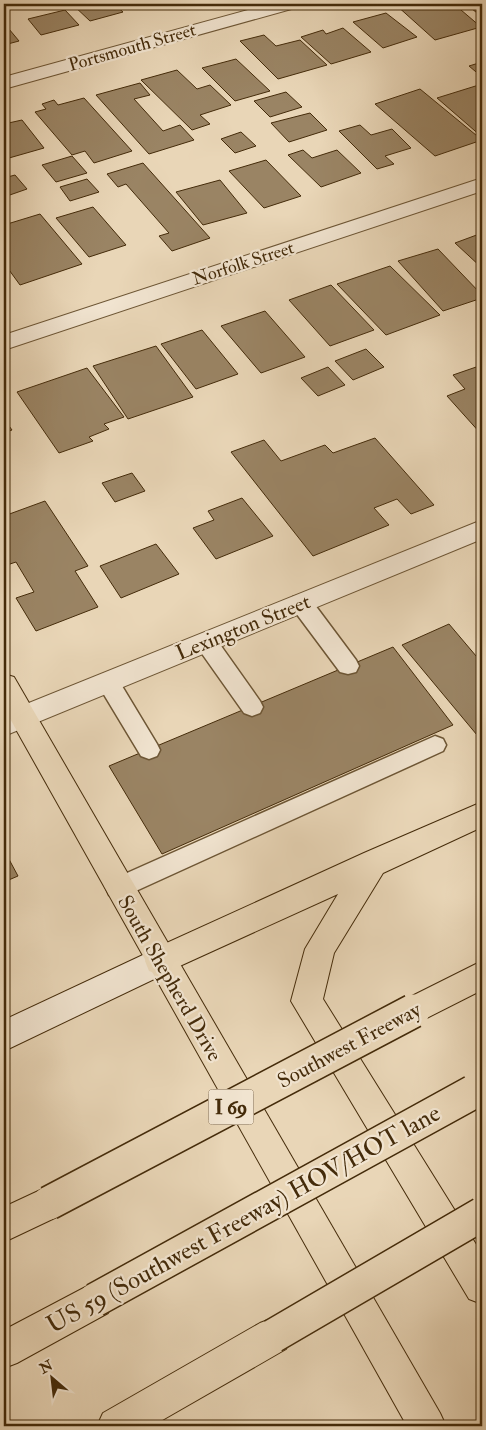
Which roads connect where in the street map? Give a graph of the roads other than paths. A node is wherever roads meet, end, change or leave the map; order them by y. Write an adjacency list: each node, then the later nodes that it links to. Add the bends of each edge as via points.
1 (289, 4): 2 (street, Portsmouth Street)
2 (4, 83)
3 (482, 184): 4 (street, Norfolk Street)
4 (4, 343)
5 (482, 529): 6 (street, Lexington Street)
6 (301, 603): 7 (street, Lexington Street); 8 (lane)
7 (206, 642): 9 (street, Lexington Street); 11 (lane)
8 (348, 666)
9 (108, 682): 12 (street, Lexington Street); 14 (lane)
10 (4, 684): 12 (main road, South Shepherd Drive)
11 (252, 707)
12 (14, 721): 17 (main road, South Shepherd Drive)
13 (435, 745): 17 (lane, via 410,750 212,839)
14 (149, 750)
15 (482, 814): 16 (main road)
16 (374, 862): 18 (main road); 24 (main road, via 320,949 307,1001)
17 (118, 888): 18 (main road, South Shepherd Drive)
18 (160, 961): 20 (street); 27 (main road, South Shepherd Drive)
19 (482, 975): 23 (main road, Southwest Freeway / I 69, bridge)
20 (4, 1036)
21 (478, 1089): 25 (main road, US 59 (Southwest Freeway) HOV/HOT lane, bridge)
22 (482, 1214): 26 (main road, bridge)
23 (4, 1225)
24 (482, 1286)
25 (4, 1350)
26 (116, 1426)
27 (427, 1426)

